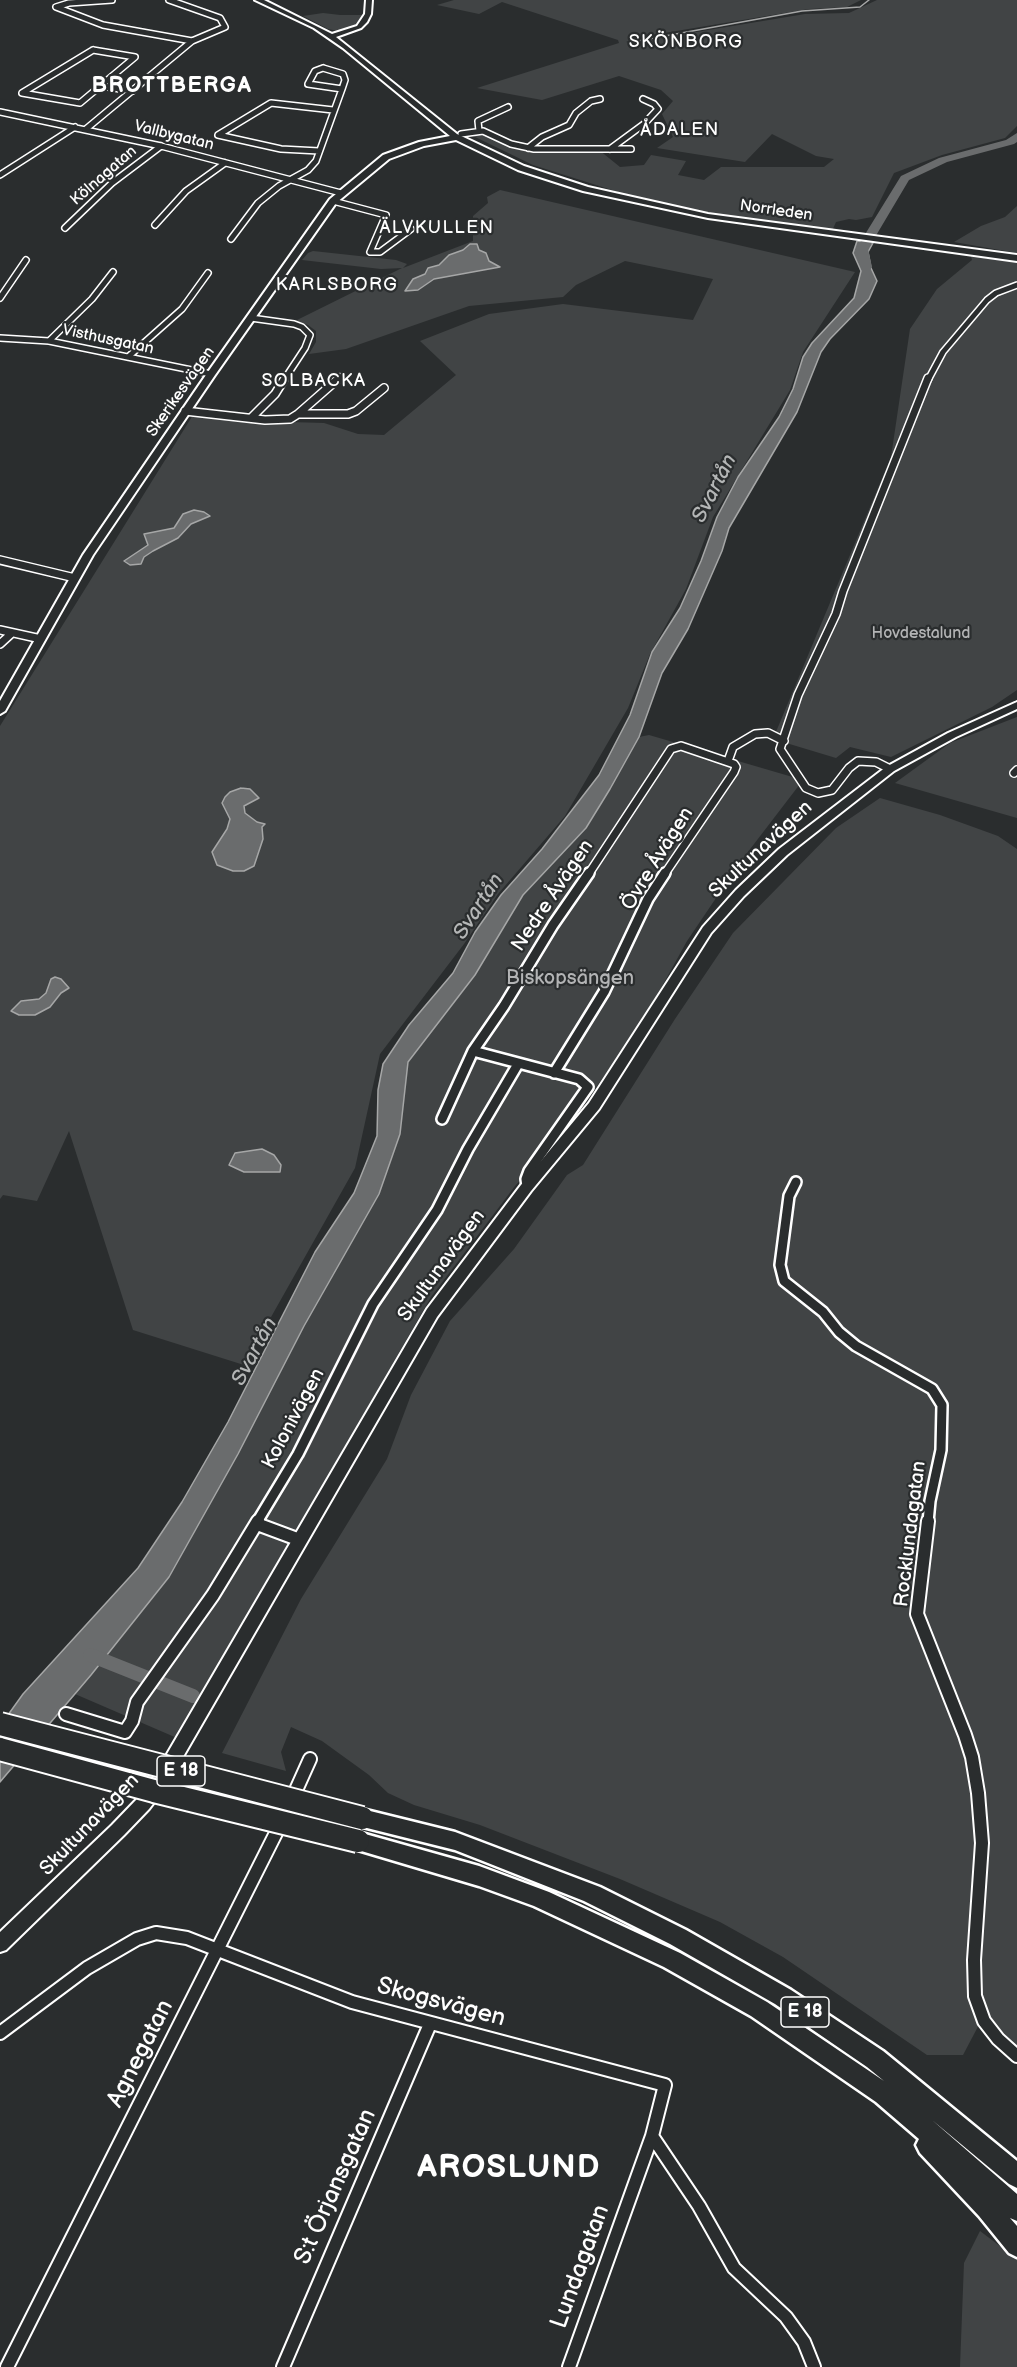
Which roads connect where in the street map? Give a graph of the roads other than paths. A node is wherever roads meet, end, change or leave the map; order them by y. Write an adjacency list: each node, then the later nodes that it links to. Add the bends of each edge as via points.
1 (112, 0): 6 (street, via 56,7 103,25)
2 (169, 0): 6 (street, via 220,18 226,26)
3 (258, 0): 5 (street, Norrleden)
4 (369, 0): 5 (street, via 365,21 359,27)
5 (332, 36): 20 (street, Norrleden)
6 (192, 41): 9 (street)
7 (102, 86): 7 (street, via 80,103 22,93 93,50 135,57); 9 (street)
8 (342, 89): 8 (street, via 345,76 323,68 317,69 308,83); 13 (street)
9 (132, 91): 18 (street)
10 (600, 99): 22 (street, via 579,109 569,125)
11 (643, 99): 23 (street, via 658,109)
12 (508, 107): 19 (street, via 478,121)
13 (333, 110): 25 (street); 25 (street, via 271,103 218,135 281,149)
14 (0, 112): 15 (street, Vallbygatan)
15 (11, 114): 16 (street); 17 (street, Vallbygatan)
16 (0, 120)
17 (75, 127): 18 (street, Vallbygatan); 27 (street)
18 (86, 129): 21 (street, Vallbygatan)
19 (479, 131): 20 (street); 22 (street)
20 (459, 135): 29 (street, Skerikesvägen, via 399,150); 35 (street, Norrleden, via 502,161 640,202 779,226)
21 (161, 146): 26 (street, Vallbygatan); 32 (street, Kölnagatan, via 112,183)
22 (528, 148): 23 (street)
23 (610, 149): 24 (street)
24 (631, 149)
25 (319, 151): 28 (street, via 310,168)
26 (225, 163): 28 (street, Vallbygatan); 31 (street, via 186,191)
27 (0, 175)
28 (290, 180): 29 (street, Vallbygatan); 34 (street, via 258,203)
29 (340, 193): 30 (street, Skerikesvägen)
30 (333, 201): 33 (street, via 386,215 370,252 381,252); 41 (street, Skerikesvägen)
31 (155, 225)
32 (65, 228)
33 (411, 229)
34 (231, 239)
35 (1017, 258)
36 (26, 260): 40 (street)
37 (113, 272): 43 (street)
38 (208, 273): 44 (street, via 177,315)
39 (1017, 285): 59 (street, via 996,292 987,300 931,371 836,614 798,695)
40 (0, 298)
41 (251, 318): 45 (street, Skerikesvägen); 50 (street, via 294,324 310,335 275,394)
42 (0, 338): 43 (street, Visthusgatan)
43 (49, 341): 44 (street, Visthusgatan)
44 (128, 357): 45 (street, Visthusgatan)
45 (210, 374): 48 (street, Skerikesvägen)
46 (340, 377): 49 (street)
47 (384, 388): 49 (street, via 352,413)
48 (185, 411): 50 (street); 52 (street, Skerikesvägen)
49 (298, 414): 50 (street, via 290,419)
50 (251, 418)
51 (0, 560): 52 (street)
52 (75, 578): 55 (street, Skerikesvägen)
53 (0, 630): 54 (street)
54 (12, 633): 55 (street); 56 (street)
55 (41, 639): 58 (street, Skerikesvägen)
56 (0, 644)
57 (1017, 705): 61 (street, Skultunavägen)
58 (0, 711)
59 (784, 741): 60 (street, via 774,734 755,734 733,747); 61 (street, via 780,749 806,788 813,792 830,792 858,761 869,760)
60 (728, 761): 62 (street, Nedre Åvägen, via 681,746 671,749); 64 (street, Övre Åvägen, via 736,767 734,772 651,894 604,992)
61 (890, 769): 67 (street, Skultunavägen, via 783,852 707,930 594,1106)
62 (473, 1051): 63 (street); 65 (street, Nedre Åvägen)
63 (518, 1064): 64 (street); 68 (street, Kolonivägen, via 437,1210 373,1304 298,1454)
64 (554, 1073): 67 (street, via 579,1079 588,1087 529,1171)
65 (442, 1119)
66 (796, 1182): 78 (street, Rocklundagatan, via 789,1196 780,1265 784,1281 823,1312 856,1346 932,1389 942,1405 941,1450 930,1501 917,1614 965,1735 978,1793 982,1844 973,1968 975,1996 984,2021)
67 (527, 1186): 69 (street, Skultunavägen, via 432,1312)
68 (257, 1524): 69 (street); 70 (street, Kolonivägen, via 213,1595 137,1702 125,1732)
69 (300, 1540): 74 (street, Skultunavägen, via 148,1797)
70 (66, 1713)
71 (0, 1724): 81 (highway, E 18, bridge, via 455,1841 592,1894 783,1997 876,2058)
72 (0, 1749): 83 (highway, E 18, bridge, via 358,1841 531,1895 672,1960 759,2009 884,2094 923,2140)
73 (310, 1759): 75 (street, Agnegatan)
74 (0, 1944)
75 (217, 1951): 76 (street, Skogsvägen, via 352,2002); 77 (street, Skogsvägen, via 176,1935 156,1933 137,1939 87,1968); 86 (street, Agnegatan)
76 (430, 2024): 79 (street, Skogsvägen); 87 (street, S:t Örjansgatan)
77 (0, 2033)
78 (1017, 2056)
79 (659, 2083): 80 (street, Lundagatan, via 665,2085)
80 (652, 2136): 88 (street, Lundagatan); 89 (street, via 734,2268 786,2317 804,2342)
81 (1004, 2155): 82 (highway, E 18)
82 (1017, 2176)
83 (973, 2182): 84 (highway, E 18); 85 (highway, E 18)
84 (1017, 2209)
85 (1011, 2238)
86 (7, 2367)
87 (283, 2367)
88 (569, 2367)
89 (814, 2367)

